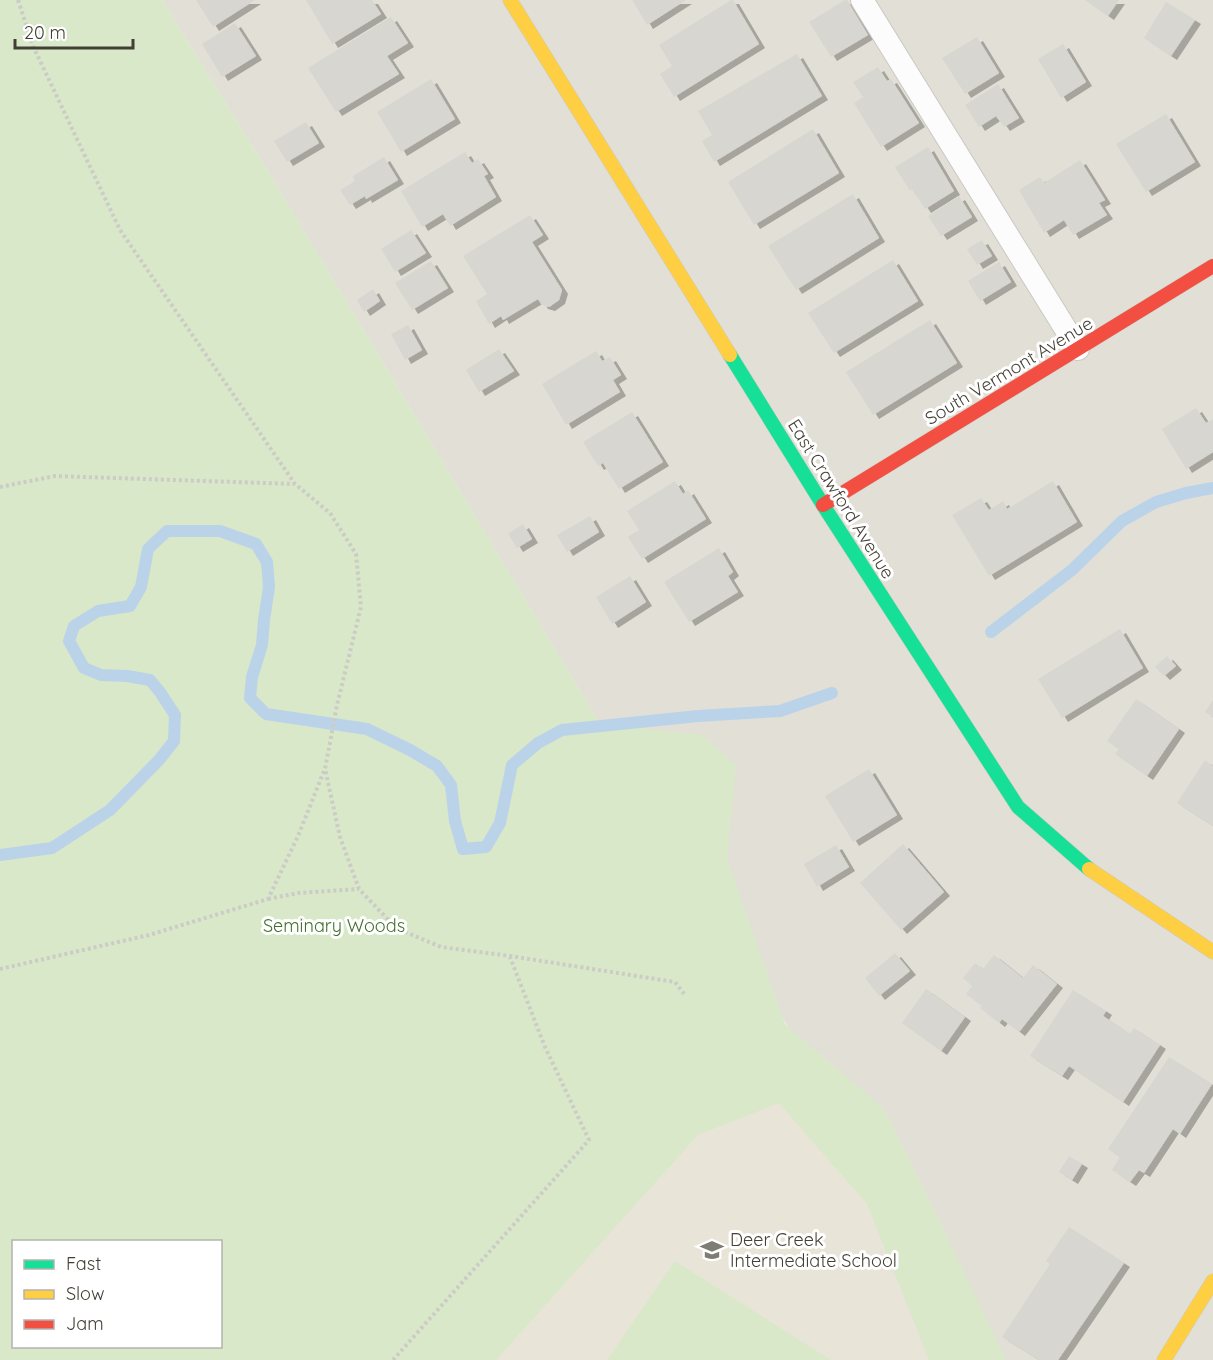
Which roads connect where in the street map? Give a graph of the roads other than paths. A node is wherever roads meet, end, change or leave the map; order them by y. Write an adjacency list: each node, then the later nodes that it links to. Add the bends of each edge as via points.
1 (510, 0): 5 (street, East Crawford Avenue)
2 (862, 0): 4 (lane)
3 (1213, 266): 4 (street, South Vermont Avenue)
4 (1078, 349): 5 (street, South Vermont Avenue)
5 (823, 505): 6 (street, East Crawford Avenue, via 1018,807 1082,864)
6 (1213, 952)
7 (1213, 1281): 8 (street)
8 (1164, 1360)

